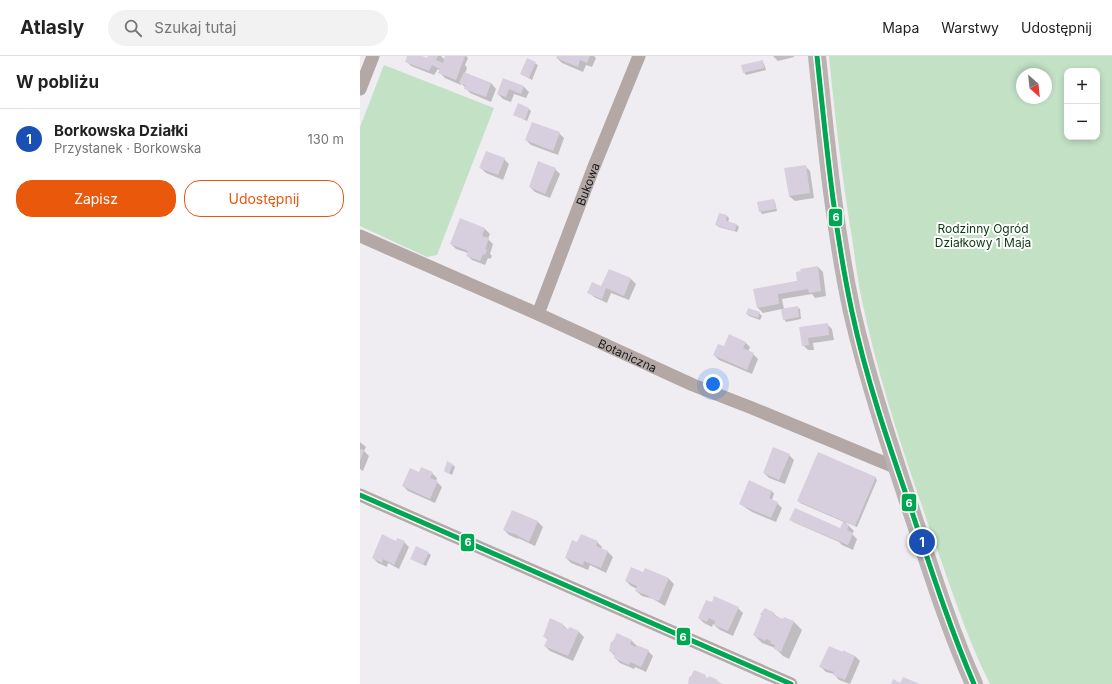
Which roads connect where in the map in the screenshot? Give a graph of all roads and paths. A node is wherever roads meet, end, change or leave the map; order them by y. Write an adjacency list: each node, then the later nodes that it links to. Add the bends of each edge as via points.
1 (373, 56): 4 (street)
2 (639, 56): 6 (street, Bukowa)
3 (818, 56): 7 (street, via 830,178 843,266 864,360)
4 (360, 89)
5 (360, 236): 6 (street, Botaniczna)
6 (538, 314): 7 (street, Botaniczna, via 693,385)
7 (897, 468): 10 (street, via 939,595)
8 (360, 495): 9 (street)
9 (790, 684)
10 (974, 684)

